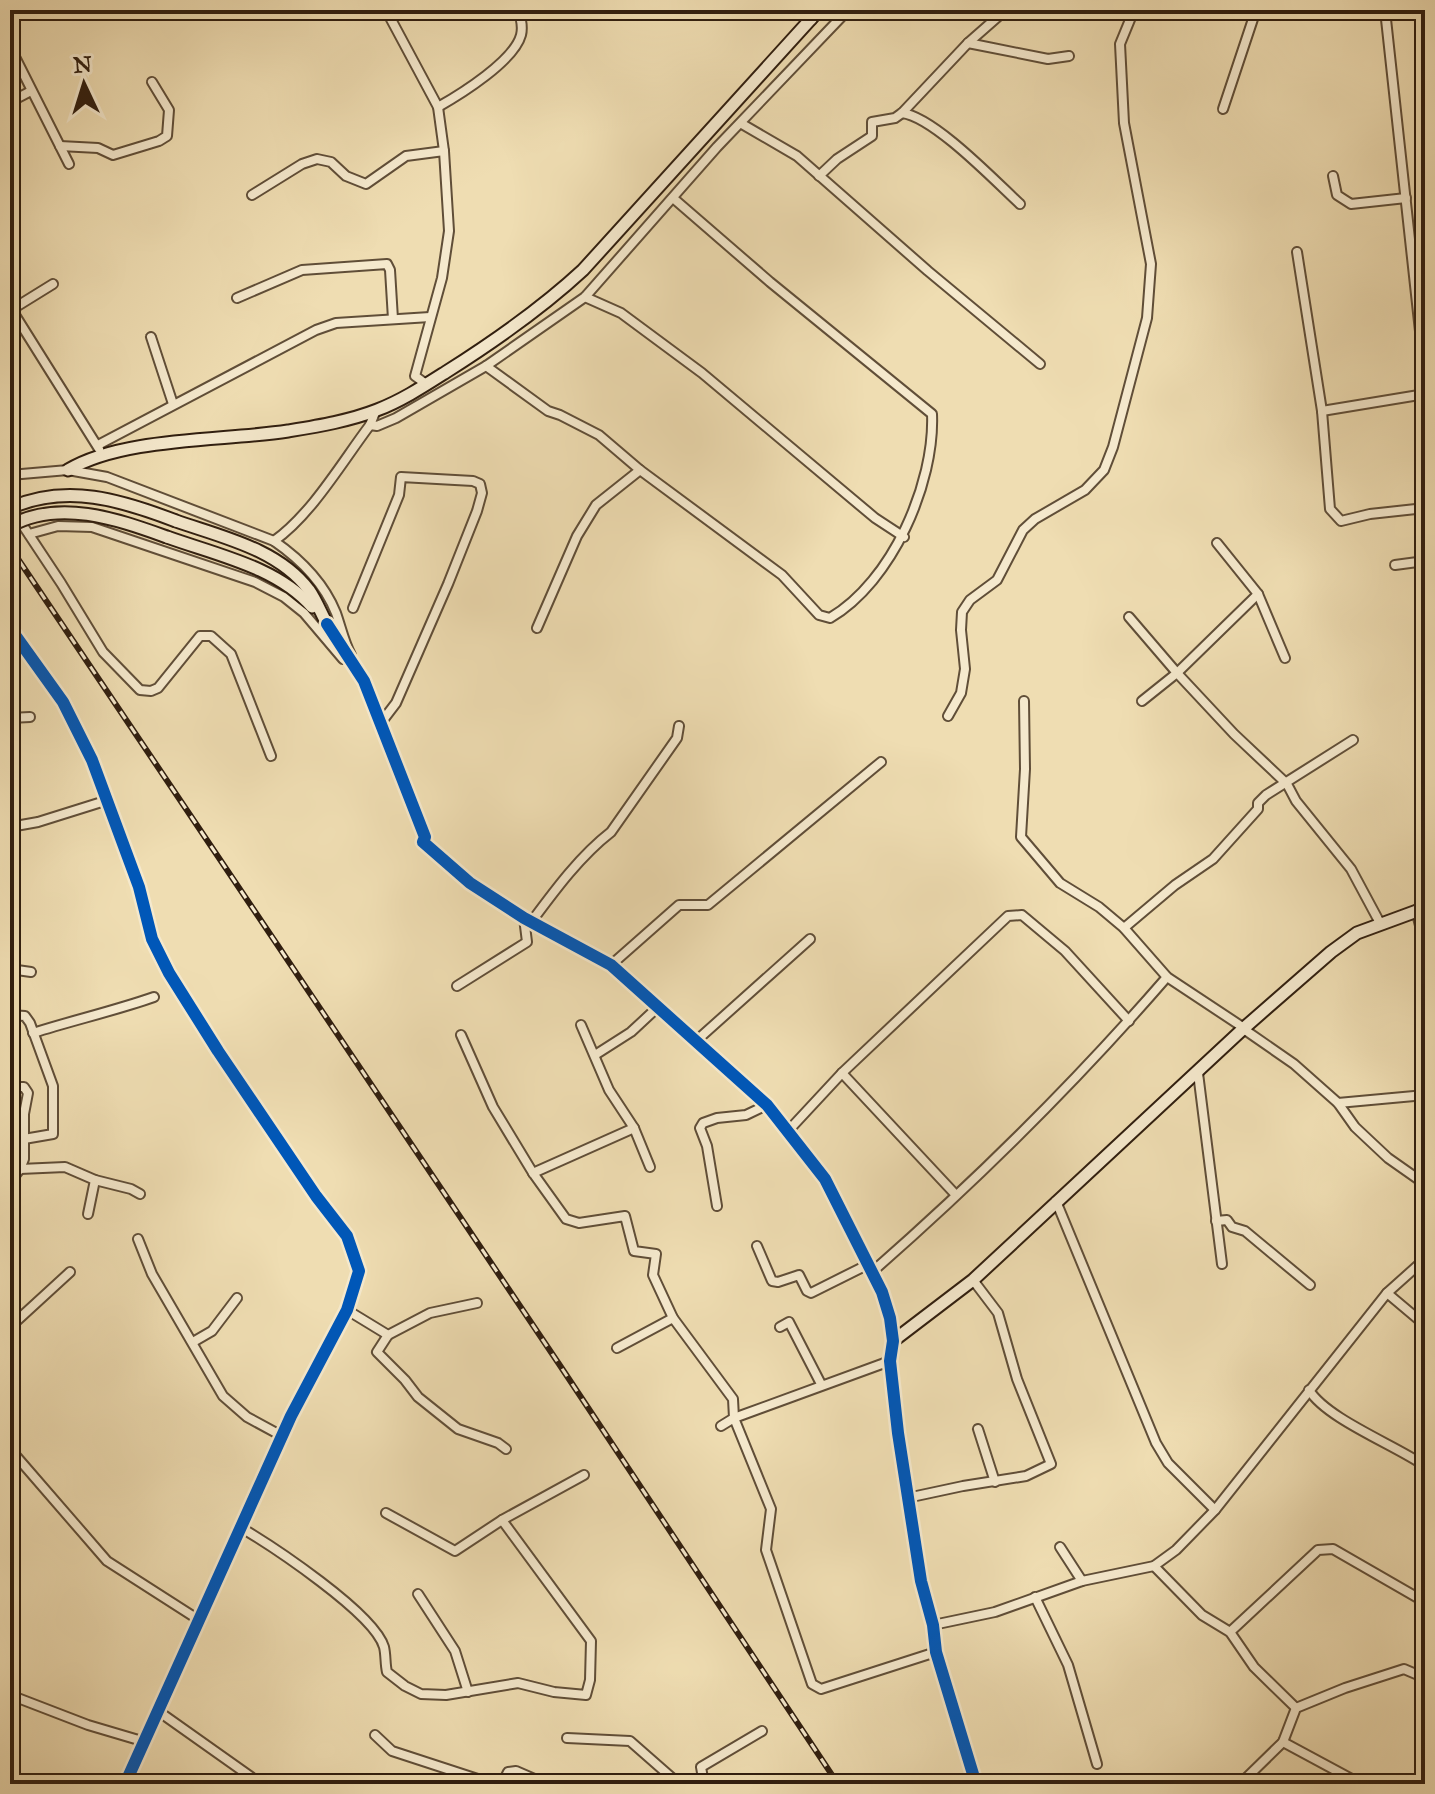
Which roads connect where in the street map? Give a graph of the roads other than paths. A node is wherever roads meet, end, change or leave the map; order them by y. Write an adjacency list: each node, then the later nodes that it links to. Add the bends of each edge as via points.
1 (386, 10): 16 (street)
2 (518, 10): 16 (street, via 520,39 507,57)
3 (801, 10): 9 (street)
4 (848, 10): 19 (street)
5 (1001, 10): 10 (street)
6 (1134, 10): 71 (street, via 1120,44 1124,123 1151,264 1147,318 1117,433 1104,470 1085,490 1023,530 997,580 962,612 965,669 961,693)
7 (1256, 10): 17 (street)
8 (1385, 10): 27 (street)
9 (815, 15): 41 (main road, via 583,270 497,340)
10 (968, 43): 12 (street, via 1048,59); 18 (street)
11 (10, 47): 14 (street)
12 (1069, 56)
13 (152, 82): 20 (street, via 169,110 167,136 113,155 98,148)
14 (31, 91): 15 (street); 20 (street)
15 (10, 102)
16 (438, 107): 21 (street)
17 (1223, 109)
18 (908, 111): 23 (street, via 872,122 872,136); 28 (street, via 950,140)
19 (742, 124): 23 (street, via 797,156); 26 (street)
20 (60, 146): 22 (street)
21 (444, 151): 25 (street, via 406,156 366,184 317,159); 35 (street, via 449,231)
22 (69, 164)
23 (819, 176): 38 (street)
24 (1333, 176): 27 (street, via 1337,195 1351,204)
25 (252, 195)
26 (673, 198): 32 (street); 55 (street, via 932,414 932,448)
27 (1406, 198): 30 (street)
28 (1020, 204)
29 (1297, 252): 45 (street)
30 (1420, 280): 40 (street)
31 (53, 284): 34 (street)
32 (585, 297): 39 (street); 55 (street, via 621,313 702,373)
33 (237, 298): 36 (street, via 302,270 387,264)
34 (11, 308): 47 (street)
35 (430, 317): 36 (street); 41 (street, via 415,376)
36 (393, 319): 43 (street, via 336,323 316,330)
37 (151, 337): 43 (street)
38 (1040, 364)
39 (486, 366): 46 (street, via 396,418); 49 (street, via 548,411 599,435)
40 (1425, 377)
41 (426, 384): 44 (main road)
42 (1425, 394): 45 (street)
43 (173, 404): 47 (street)
44 (376, 410): 46 (street); 47 (main road, via 289,431)
45 (1322, 411): 52 (street, via 1330,509 1336,517 1341,521)
46 (370, 425): 56 (street, via 327,484)
47 (99, 450): 48 (main road)
48 (68, 470): 50 (street); 56 (street, via 107,477)
49 (640, 470): 55 (street, via 782,575 819,615 830,618 873,580); 65 (street, via 596,505)
50 (10, 475)
51 (10, 507): 54 (street); 63 (main road, bridge, via 72,495 132,504 259,551 309,590)
52 (1425, 508)
53 (10, 526): 63 (main road, bridge, via 69,513 118,520 287,584)
54 (29, 534): 68 (street, via 58,526 92,527 255,582 304,613); 77 (street, via 103,652 140,690 158,688 200,636 211,636 231,654)
55 (904, 537)
56 (274, 541): 68 (street, via 319,583)
57 (1217, 543): 60 (street)
58 (1425, 561): 59 (street)
59 (1395, 565)
60 (1258, 594): 66 (street); 67 (street)
61 (353, 608): 74 (street, via 399,495 401,477 480,484 477,511 448,584 396,703)
62 (1129, 617): 67 (street)
63 (327, 624): 68 (street)
64 (10, 628): 81 (street, via 63,702 92,760)
65 (537, 628)
66 (1285, 658)
67 (1177, 673): 70 (street); 80 (street)
68 (364, 681): 74 (street)
69 (1024, 701): 87 (street, via 1021,837 1060,883)
70 (1142, 701)
71 (948, 716)
72 (30, 717): 73 (street)
73 (10, 718)
74 (380, 724): 85 (street, via 423,842 470,883)
75 (679, 726): 85 (street, via 677,738 611,832)
76 (1353, 740): 80 (street)
77 (271, 756)
78 (881, 762): 90 (street, via 708,905 679,905)
79 (1425, 783): 82 (street)
80 (1287, 784): 86 (street, via 1351,869); 87 (street, via 1262,798 1213,859)
81 (105, 801): 83 (street); 137 (street, via 139,887 152,939 169,973 347,1236 359,1271)
82 (1425, 808)
83 (10, 827)
84 (1421, 909): 86 (main road); 89 (street)
85 (528, 919): 90 (street); 94 (street, via 527,942)
86 (1380, 923): 100 (main road, via 1331,952)
87 (1124, 928): 93 (street)
88 (810, 939): 103 (street)
89 (1425, 945)
90 (611, 965): 96 (street)
91 (10, 969): 92 (street)
92 (31, 972)
93 (1167, 977): 98 (street); 100 (street)
94 (457, 986)
95 (154, 997): 101 (street)
96 (659, 1006): 103 (street); 104 (street)
97 (10, 1015): 101 (street, via 25,1016)
98 (1129, 1021): 105 (street, via 1065,951 1015,913); 121 (street)
99 (581, 1025): 104 (street)
100 (1245, 1029): 106 (main road); 109 (street)
101 (33, 1033): 113 (street, via 53,1086 55,1130)
102 (461, 1035): 116 (street, via 493,1107)
103 (696, 1041): 110 (street)
104 (595, 1055): 111 (street, via 609,1090)
105 (842, 1073): 112 (street); 121 (street)
106 (1198, 1073): 122 (main road); 125 (street)
107 (10, 1087): 113 (street, via 24,1087 28,1093)
108 (1425, 1095): 109 (street)
109 (1338, 1103): 119 (street, via 1388,1158)
110 (767, 1105): 112 (street); 123 (street, via 700,1128)
111 (634, 1128): 114 (street); 116 (street)
112 (789, 1130): 130 (street, via 825,1179)
113 (24, 1139): 115 (street)
114 (650, 1167)
115 (20, 1169): 117 (street, via 65,1167); 118 (street)
116 (533, 1173): 138 (street, via 566,1219 579,1223 625,1216 634,1251 656,1254 653,1275)
117 (95, 1180): 120 (street); 124 (street)
118 (10, 1182)
119 (1425, 1184)
120 (140, 1194)
121 (955, 1194): 130 (street)
122 (1056, 1201): 132 (main road); 159 (street, via 1156,1443 1168,1463)
123 (717, 1206)
124 (88, 1214)
125 (1216, 1221): 129 (street); 133 (street, via 1227,1220 1245,1231)
126 (138, 1239): 144 (street, via 152,1274)
127 (757, 1246): 130 (street, via 772,1281 799,1275 811,1293)
128 (1425, 1259): 134 (street)
129 (1222, 1264)
130 (871, 1268): 143 (street, via 886,1303)
131 (70, 1272): 140 (street)
132 (973, 1280): 143 (main road); 157 (street, via 998,1313 1051,1464)
133 (1310, 1285)
134 (1387, 1293): 139 (street); 148 (street)
135 (237, 1298): 144 (street, via 212,1331)
136 (477, 1303): 142 (street, via 430,1313)
137 (347, 1310): 142 (street); 152 (street)
138 (673, 1318): 145 (street); 149 (street, via 733,1399)
139 (1425, 1325)
140 (10, 1327)
141 (780, 1327): 147 (street, via 789,1322)
142 (388, 1335): 154 (street, via 377,1352 418,1397 458,1429)
143 (893, 1341): 146 (street)
144 (193, 1342): 152 (street, via 223,1396)
145 (617, 1348)
146 (890, 1361): 147 (street); 158 (street)
147 (821, 1384): 149 (street)
148 (1309, 1390): 155 (street, via 1314,1399); 159 (street)
149 (734, 1418): 150 (street); 172 (street, via 771,1509 766,1550 812,1684 821,1689)
150 (721, 1426)
151 (978, 1429): 157 (street)
152 (282, 1436): 162 (street)
153 (10, 1449): 169 (street, via 107,1561)
154 (506, 1449)
155 (1425, 1466)
156 (584, 1475): 161 (street)
157 (995, 1482): 158 (street)
158 (907, 1498): 170 (street)
159 (1215, 1510): 164 (street)
160 (386, 1513): 161 (street, via 455,1551)
161 (502, 1520): 174 (street, via 591,1641 589,1688 586,1695 518,1683)
162 (240, 1527): 169 (street); 174 (street, via 355,1611 384,1648 387,1672 405,1686 421,1694)
163 (1060, 1547): 165 (street)
164 (1154, 1566): 165 (street); 171 (street, via 1202,1615)
165 (1082, 1581): 167 (street)
166 (418, 1594): 174 (street, via 455,1651)
167 (1035, 1597): 170 (street); 183 (street, via 1068,1665)
168 (1425, 1602): 171 (street, via 1326,1548)
169 (199, 1620): 177 (street)
170 (933, 1625): 172 (street)
171 (1230, 1632): 176 (street, via 1254,1667)
172 (936, 1652): 191 (street)
173 (1425, 1678): 176 (street, via 1404,1669)
174 (468, 1692)
175 (10, 1695): 181 (street)
176 (1296, 1708): 182 (street)
177 (158, 1711): 181 (street); 185 (street)
178 (762, 1731): 190 (street, via 701,1767)
179 (375, 1735): 186 (street, via 392,1751)
180 (567, 1738): 189 (street, via 630,1741)
181 (142, 1741): 184 (street)
182 (1283, 1742): 192 (street); 193 (street)
183 (1097, 1764)
184 (125, 1784)
185 (261, 1784)
186 (493, 1784)
187 (502, 1784): 188 (street, via 508,1772 516,1771)
188 (546, 1784)
189 (679, 1784)
190 (704, 1784)
191 (976, 1784)
192 (1240, 1784)
193 (1361, 1784)

